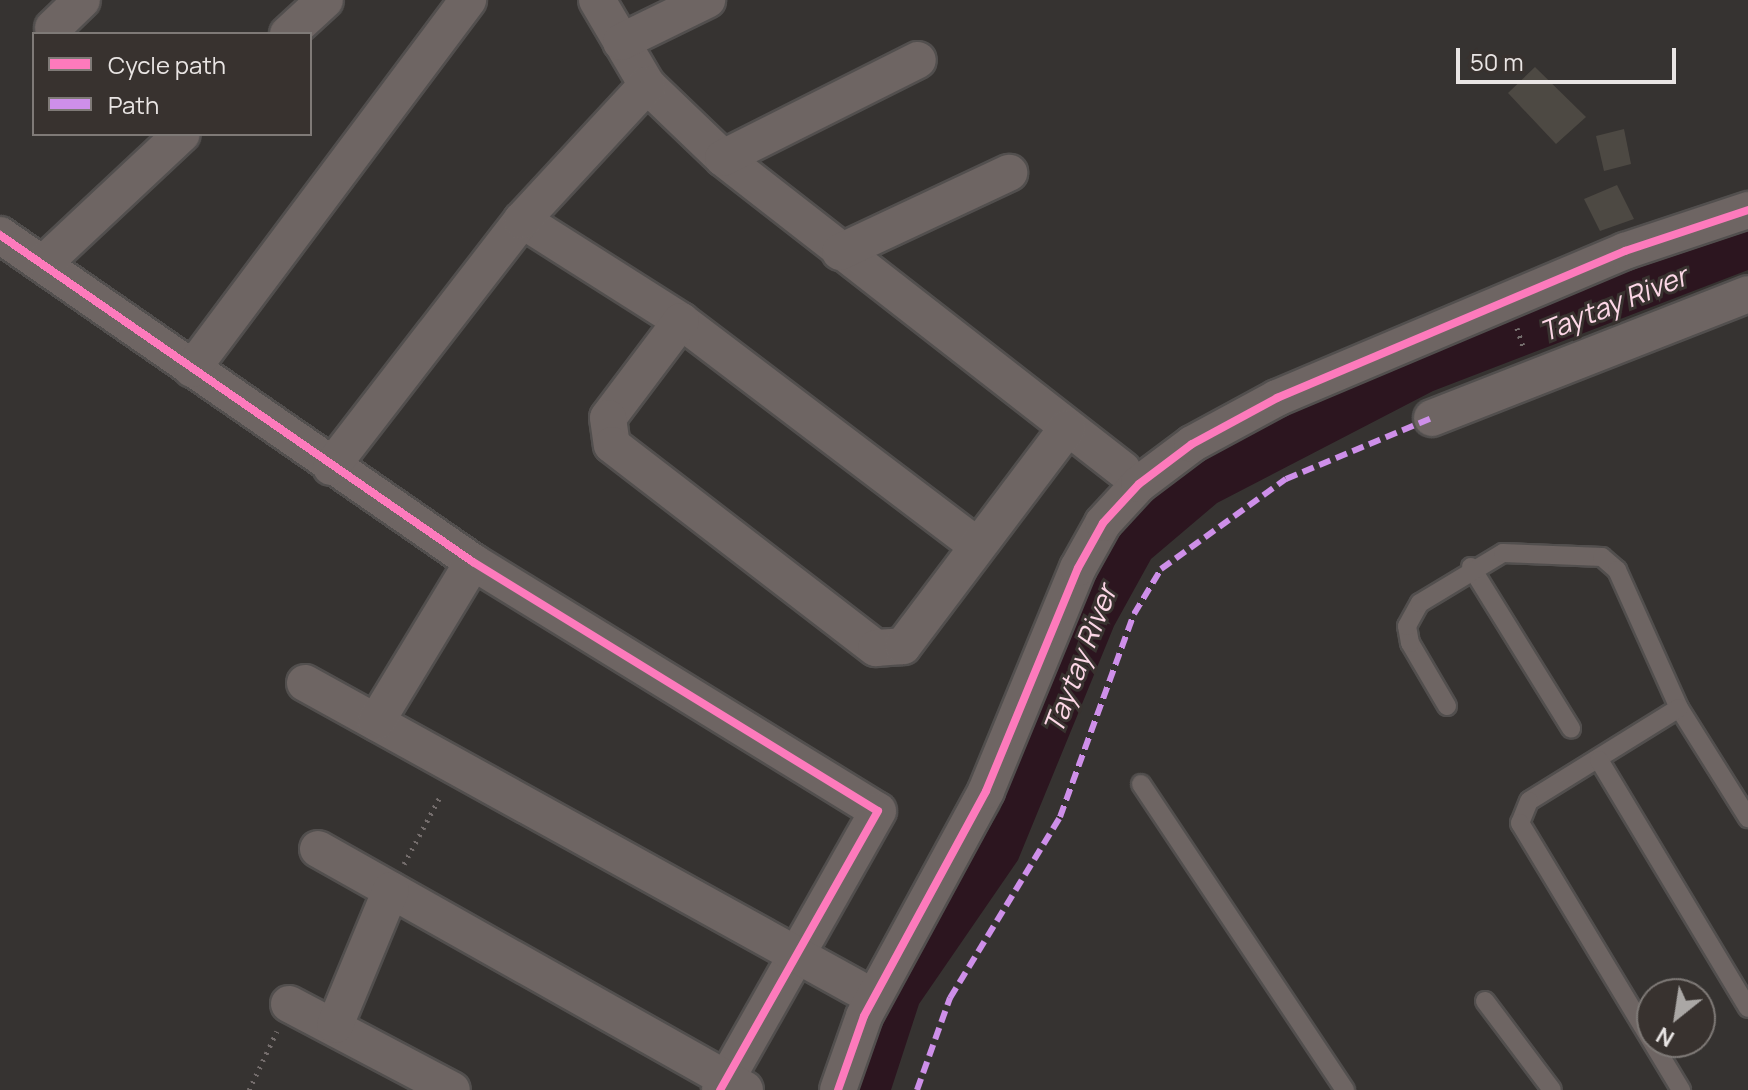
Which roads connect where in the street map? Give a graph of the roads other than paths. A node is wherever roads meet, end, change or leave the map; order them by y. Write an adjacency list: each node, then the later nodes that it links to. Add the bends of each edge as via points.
1 (82, 0): 6 (street)
2 (325, 0): 7 (street)
3 (597, 0): 8 (street)
4 (707, 0): 8 (street)
5 (452, 8): 21 (street)
6 (53, 28)
7 (290, 32)
8 (621, 42): 10 (street)
9 (918, 60): 12 (street)
10 (647, 85): 12 (street); 15 (street)
11 (180, 136): 18 (street)
12 (723, 158): 17 (street)
13 (1009, 173): 17 (street)
14 (1748, 210): 47 (street, via 1625,251 1277,398 1192,444 1139,484 1103,523 1078,568 986,791 864,1016)
15 (522, 220): 20 (street); 24 (street)
16 (0, 235): 18 (street)
17 (840, 252): 23 (street)
18 (45, 262): 21 (street)
19 (1748, 294): 22 (street)
20 (681, 321): 26 (street); 26 (street, via 608,418 612,445 876,648 903,646)
21 (192, 369): 24 (street)
22 (1432, 418)
23 (1067, 428): 25 (street); 26 (street)
24 (331, 467): 27 (street)
25 (1123, 470)
26 (977, 546)
27 (473, 562): 32 (street); 39 (street, via 878,811)
28 (1471, 567): 30 (lane, via 1420,603 1407,626); 31 (lane, via 1503,553 1602,557 1617,570); 33 (lane)
29 (305, 683): 32 (street)
30 (1447, 706)
31 (1679, 708): 34 (lane); 36 (lane)
32 (376, 722): 39 (street)
33 (1571, 728)
34 (1599, 760): 43 (lane); 50 (lane, via 1529,801 1520,823)
35 (1141, 784): 48 (lane)
36 (1748, 818)
37 (318, 849): 38 (street)
38 (391, 890): 44 (street); 45 (street)
39 (797, 955): 40 (street); 45 (street)
40 (862, 991)
41 (1485, 1001): 49 (lane)
42 (289, 1004): 44 (street)
43 (1748, 1008)
44 (335, 1025): 46 (street)
45 (731, 1086)
46 (452, 1090)
47 (838, 1090)
48 (1345, 1090)
49 (1552, 1090)
50 (1681, 1090)

